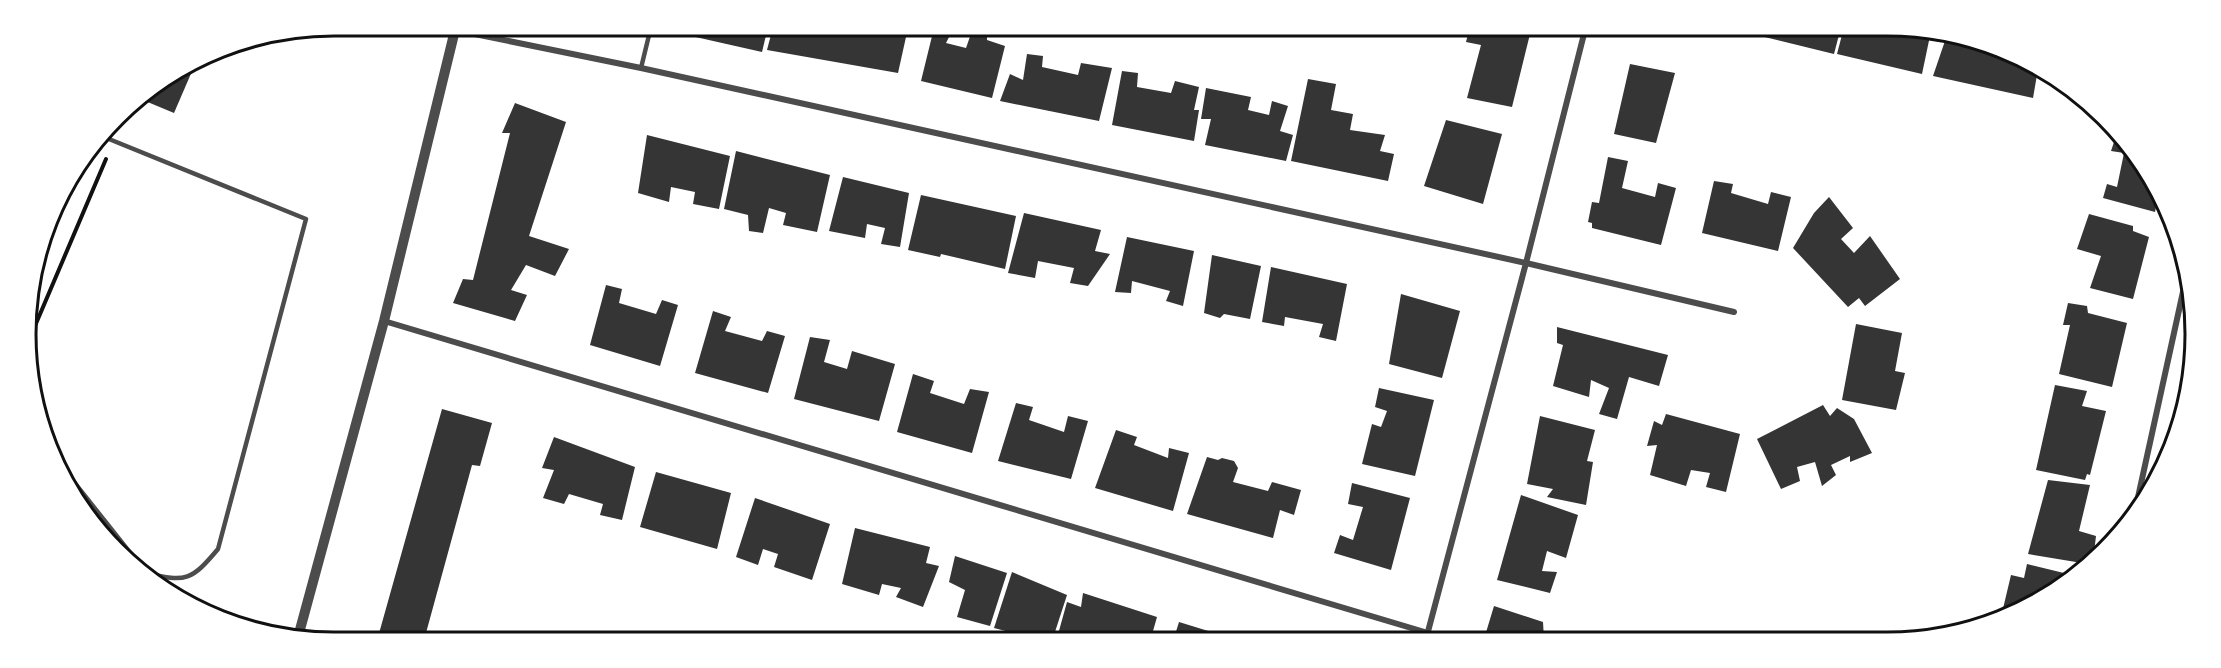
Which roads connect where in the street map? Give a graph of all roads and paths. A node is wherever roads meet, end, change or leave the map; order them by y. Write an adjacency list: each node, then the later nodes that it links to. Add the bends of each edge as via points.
1 (453, 36): 11 (street)
2 (492, 36): 5 (street)
3 (649, 36): 5 (lane)
4 (1583, 36): 8 (street)
5 (641, 68): 8 (street)
6 (109, 139): 16 (lane, via 306,219 218,549 190,576 173,580)
7 (110, 149): 12 (path)
8 (1526, 263): 10 (street); 19 (street)
9 (2182, 296): 14 (street)
10 (1734, 312)
11 (384, 321): 17 (street); 18 (street)
12 (37, 322)
13 (80, 489): 15 (lane)
14 (2139, 493)
15 (126, 548)
16 (162, 577)
17 (300, 630)
18 (1414, 632)
19 (1428, 632)

